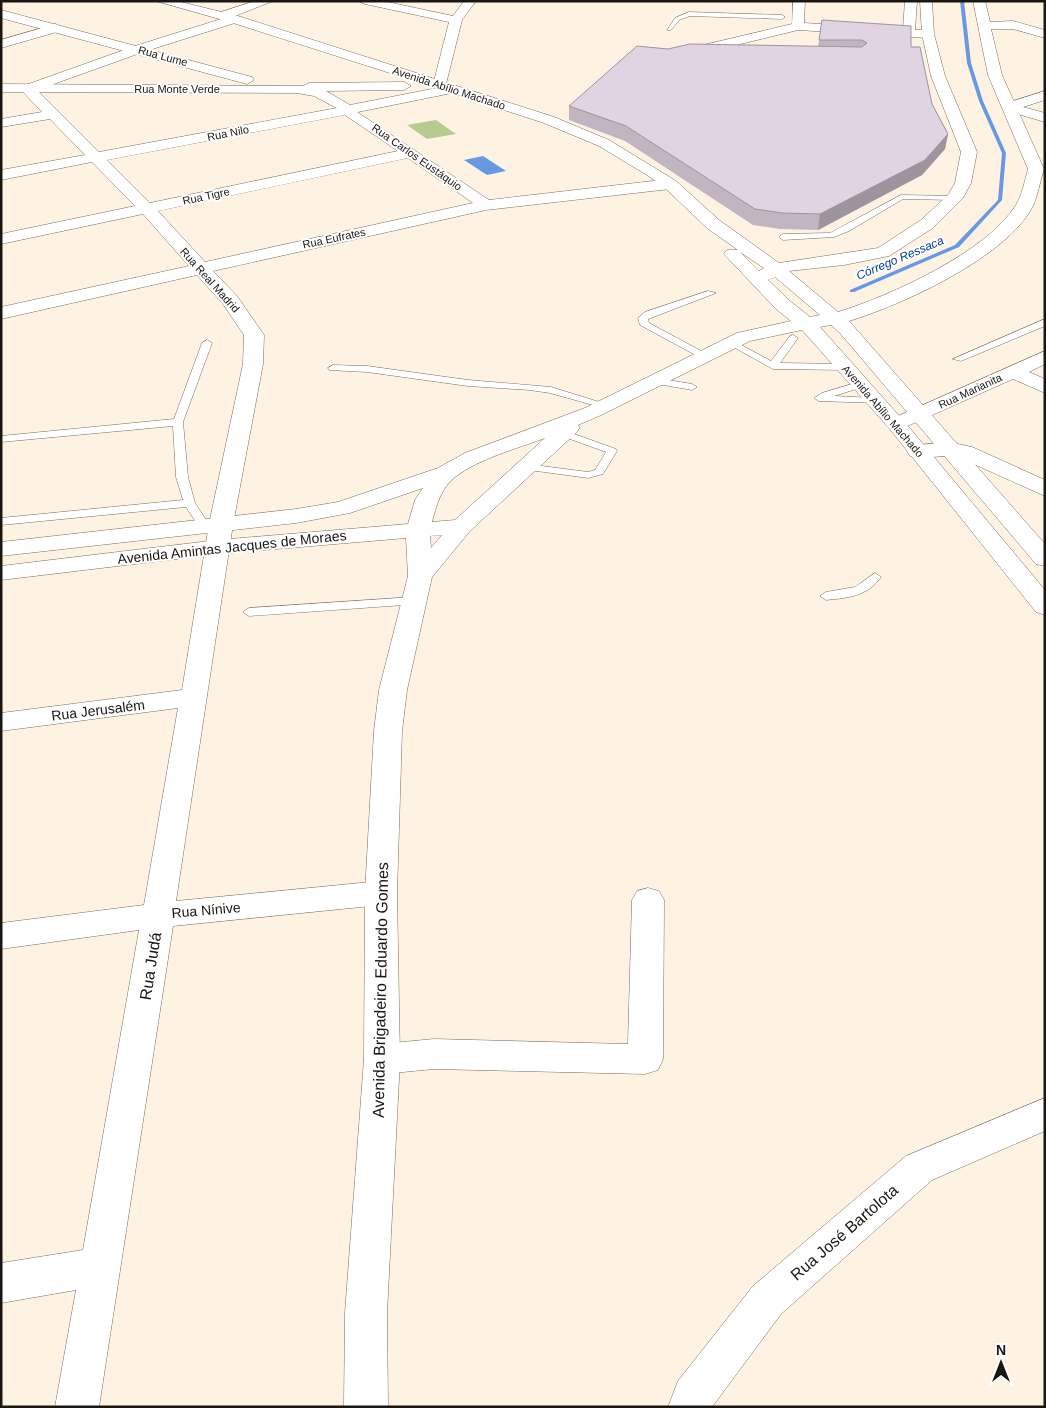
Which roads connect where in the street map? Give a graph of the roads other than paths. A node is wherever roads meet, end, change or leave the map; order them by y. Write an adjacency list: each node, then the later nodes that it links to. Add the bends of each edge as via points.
1 (162, 1): 11 (street, Avenida Abílio Machado)
2 (267, 1): 11 (street)
3 (365, 1): 12 (street)
4 (470, 1): 12 (street)
5 (799, 1): 13 (street)
6 (911, 1): 17 (street)
7 (926, 1): 18 (street)
8 (979, 1): 14 (street)
9 (1, 14): 15 (street, Rua Lume)
10 (782, 17): 13 (street); 16 (lane, via 690,14 677,19)
11 (228, 18): 21 (street); 23 (street, Avenida Abílio Machado)
12 (456, 20): 23 (street)
13 (798, 22): 17 (street); 22 (street)
14 (984, 26): 19 (street, via 1013,25); 28 (street, via 995,75)
15 (56, 28): 20 (street); 21 (street, Rua Lume)
16 (669, 28)
17 (909, 33): 18 (street)
18 (928, 34): 37 (street, via 938,76 969,152 963,183)
19 (1045, 34)
20 (1, 44)
21 (139, 50): 23 (street, Rua Lume, via 263,83 326,87); 25 (street)
22 (672, 56)
23 (440, 85): 26 (street, Avenida Abílio Machado)
24 (1, 88): 25 (street, Rua Monte Verde)
25 (28, 89): 29 (street, Rua Monte Verde, via 298,89 318,92); 30 (street, Rua Real Madrid)
26 (454, 89): 29 (street, Rua Nilo); 36 (street, Avenida Abílio Machado, via 550,120 604,143)
27 (1045, 95): 28 (street)
28 (1009, 106): 31 (street); 51 (street, via 1036,169 1025,205 1002,234 961,264)
29 (348, 110): 33 (street, Rua Carlos Eustáquio); 34 (street, Rua Nilo)
30 (53, 114): 32 (street); 34 (street, Rua Real Madrid)
31 (1045, 118)
32 (1, 123)
33 (411, 153): 38 (street, Rua Carlos Eustáquio); 39 (street, Rua Tigre)
34 (95, 158): 35 (street, Rua Nilo); 39 (street, Rua Real Madrid)
35 (1, 176)
36 (670, 184): 38 (street, Rua Eufrates); 40 (street, Avenida Abílio Machado)
37 (955, 198): 41 (lane, via 901,197 831,236); 44 (street, via 927,224 883,252)
38 (486, 205): 43 (street, Rua Eufrates)
39 (146, 208): 42 (street, Rua Tigre); 43 (street, Rua Real Madrid)
40 (713, 224): 44 (street, Avenida Abílio Machado); 45 (street, Avenida Abílio Machado, via 730,251)
41 (782, 237)
42 (1, 239)
43 (198, 267): 48 (street, Rua Eufrates); 81 (street, Rua Real Madrid, via 230,300 254,334 254,364)
44 (776, 269): 45 (street, via 763,277); 51 (street, Avenida Abílio Machado)
45 (762, 283): 47 (street, Avenida Abílio Machado)
46 (711, 294): 56 (lane, via 643,318 645,325)
47 (783, 305): 49 (street, Avenida Abílio Machado); 53 (street, Avenida Brigadeiro Eduardo Gomes)
48 (1, 313)
49 (806, 322): 51 (street, Avenida Brigadeiro Eduardo Gomes); 53 (street, Avenida Brigadeiro Eduardo Gomes); 55 (street, Avenida Abílio Machado)
50 (1045, 322): 58 (lane)
51 (841, 324): 65 (street, Avenida Abílio Machado)
52 (793, 338): 53 (street); 55 (street); 59 (lane)
53 (738, 340): 56 (street, Avenida Brigadeiro Eduardo Gomes); 59 (lane)
54 (207, 343): 66 (lane)
55 (827, 346): 60 (street, Avenida Abílio Machado)
56 (704, 356): 64 (street, Avenida Brigadeiro Eduardo Gomes)
57 (1045, 357): 62 (street, Rua Marianita)
58 (958, 359)
59 (773, 366): 60 (lane)
60 (846, 367): 67 (street, Avenida Abílio Machado)
61 (334, 368): 64 (lane, via 551,390)
62 (1012, 371): 63 (street); 65 (street, Rua Marianita)
63 (1045, 387)
64 (595, 410): 68 (street, Avenida Brigadeiro Eduardo Gomes); 72 (street, Avenida Brigadeiro Eduardo Gomes)
65 (918, 415): 67 (street, Rua Marianita); 70 (street, Avenida Abílio Machado)
66 (178, 422): 69 (lane); 77 (lane, via 182,477)
67 (896, 424): 71 (street, Avenida Abílio Machado)
68 (562, 433): 73 (street, Avenida Brigadeiro Eduardo Gomes); 73 (lane, via 612,451 599,472 588,475)
69 (1, 439)
70 (948, 449): 71 (street); 76 (street, via 986,460); 83 (street, Avenida Abílio Machado)
71 (918, 450): 88 (street, Avenida Abílio Machado)
72 (472, 458): 74 (street, Avenida Brigadeiro Eduardo Gomes); 75 (street, via 497,468)
73 (526, 466): 75 (street, Avenida Brigadeiro Eduardo Gomes)
74 (446, 473): 80 (street, Avenida Brigadeiro Eduardo Gomes, via 426,500); 81 (street, Avenida Amintas Jacques de Moraes, via 342,508)
75 (507, 484): 79 (street, Avenida Brigadeiro Eduardo Gomes)
76 (1045, 489)
77 (188, 503): 78 (lane); 81 (lane)
78 (1, 522)
79 (462, 526): 80 (street, Avenida Amintas Jacques de Moraes); 86 (street, Avenida Brigadeiro Eduardo Gomes)
80 (418, 530): 81 (street, Avenida Amintas Jacques de Moraes); 86 (street, Avenida Brigadeiro Eduardo Gomes)
81 (214, 532): 82 (street, Avenida Amintas Jacques de Moraes); 84 (street, Avenida Amintas Jacques de Moraes); 90 (street, Rua Judá)
82 (1, 549)
83 (1045, 559)
84 (1, 573)
85 (874, 577): 87 (lane, via 869,586)
86 (417, 588): 89 (lane); 92 (street, Avenida Brigadeiro Eduardo Gomes, via 393,690 388,731)
87 (826, 596)
88 (1045, 607)
89 (249, 612)
90 (194, 697): 91 (street, Rua Jerusalém); 94 (street, Rua Judá)
91 (1, 722)
92 (381, 893): 94 (street, Rua Nínive); 96 (street, Avenida Brigadeiro Eduardo Gomes)
93 (648, 900): 96 (street, via 645,1059 434,1054)
94 (159, 915): 95 (street, Rua Nínive); 98 (street, Rua Judá)
95 (1, 936)
96 (382, 1059): 101 (street, Avenida Brigadeiro Eduardo Gomes, via 366,1313)
97 (1045, 1114): 102 (street, Rua José Bartolota, via 919,1168 767,1300 693,1396)
98 (101, 1266): 99 (street); 100 (street, Rua Judá)
99 (1, 1283)
100 (78, 1407)
101 (366, 1407)
102 (690, 1407)

